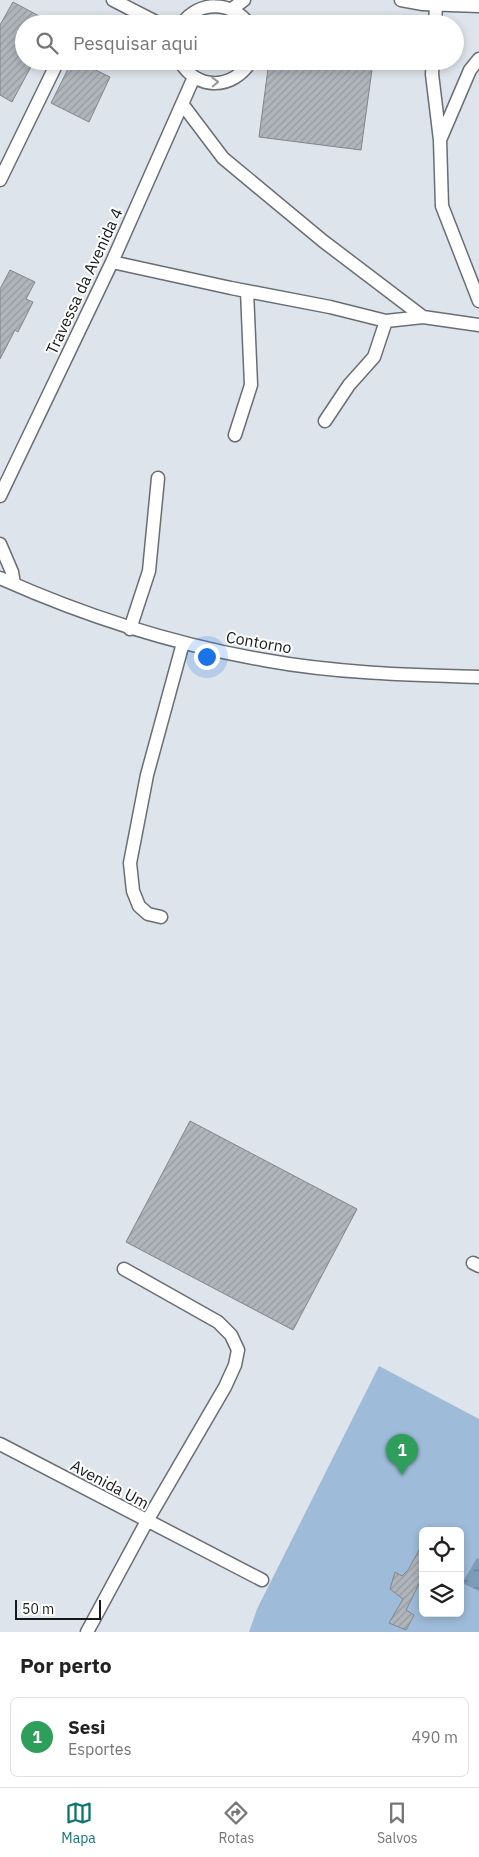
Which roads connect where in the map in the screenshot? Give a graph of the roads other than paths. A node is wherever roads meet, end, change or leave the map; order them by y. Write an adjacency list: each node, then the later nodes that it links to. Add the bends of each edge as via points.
1 (112, 0): 7 (street)
2 (244, 0): 6 (street)
3 (401, 0): 4 (street)
4 (436, 4): 5 (street); 10 (street)
5 (479, 6)
6 (232, 9): 8 (street, via 204,6); 9 (street)
7 (142, 15)
8 (190, 15)
9 (242, 15)
10 (435, 15)
11 (479, 59): 18 (street, via 470,70)
12 (54, 70): 19 (street)
13 (185, 70): 16 (street)
14 (244, 70): 16 (street, one-way to 14, via 219,83 231,80)
15 (432, 70): 18 (street)
16 (194, 78): 17 (street, Travessa da Avenida 4)
17 (183, 105): 20 (street, Travessa da Avenida 4); 23 (street, via 224,158 323,241)
18 (440, 140): 22 (street, via 442,206)
19 (0, 180)
20 (112, 262): 21 (street); 28 (street, Travessa da Avenida 4)
21 (247, 291): 24 (street); 27 (street, via 251,385)
22 (479, 302)
23 (423, 318): 24 (street); 25 (street)
24 (386, 321): 26 (street, via 374,357 349,385)
25 (479, 325)
26 (325, 421)
27 (235, 435)
28 (5, 473): 30 (street, Travessa da Avenida 4)
29 (158, 478): 34 (street, via 149,571)
30 (0, 496)
31 (0, 544): 33 (street)
32 (0, 578): 33 (street, Contorno)
33 (14, 584): 34 (street, Contorno)
34 (130, 628): 35 (street, Contorno)
35 (183, 643): 36 (street, Contorno, via 324,668); 37 (street, via 147,775 130,862 133,891 139,906 148,914)
36 (479, 677)
37 (161, 917)
38 (124, 1269): 40 (street, via 218,1322 231,1335 238,1350 225,1387)
39 (0, 1444): 40 (street, Avenida Um)
40 (147, 1522): 41 (street); 42 (street, Avenida Um)
41 (262, 1580)
42 (87, 1632)

